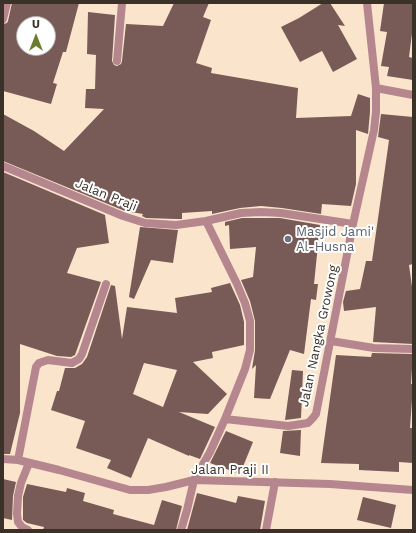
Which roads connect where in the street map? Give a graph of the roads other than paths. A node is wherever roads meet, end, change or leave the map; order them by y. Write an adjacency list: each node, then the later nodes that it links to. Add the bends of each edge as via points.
1 (7, 3): 4 (street)
2 (122, 3): 5 (street)
3 (367, 3): 6 (street, Jalan Nangka Growong)
4 (3, 19)
5 (117, 61)
6 (376, 88): 7 (street); 10 (street, Jalan Nangka Growong, via 374,130)
7 (413, 95)
8 (3, 166): 9 (street, Jalan Praji, via 145,223 176,225)
9 (206, 221): 10 (street, Jalan Praji, via 241,213 261,212); 14 (street, via 237,284 250,321 250,350)
10 (353, 224): 12 (street, Jalan Nangka Growong)
11 (106, 284): 16 (street, via 78,359 72,363 48,360 36,367)
12 (331, 341): 13 (street, via 374,348); 14 (street, Jalan Nangka Growong, via 316,414 308,423 288,426)
13 (413, 349)
14 (225, 419): 18 (street)
15 (3, 459): 16 (street, Jalan Praji II)
16 (18, 460): 17 (street, Jalan Praji II)
17 (29, 463): 18 (street, Jalan Praji II, via 130,490 154,489); 21 (street, via 21,483 17,514 18,522)
18 (194, 480): 19 (street, Jalan Praji II); 22 (street)
19 (275, 482): 20 (street, Jalan Praji II); 23 (street)
20 (413, 490)
21 (28, 530)
22 (181, 530)
23 (266, 530)

